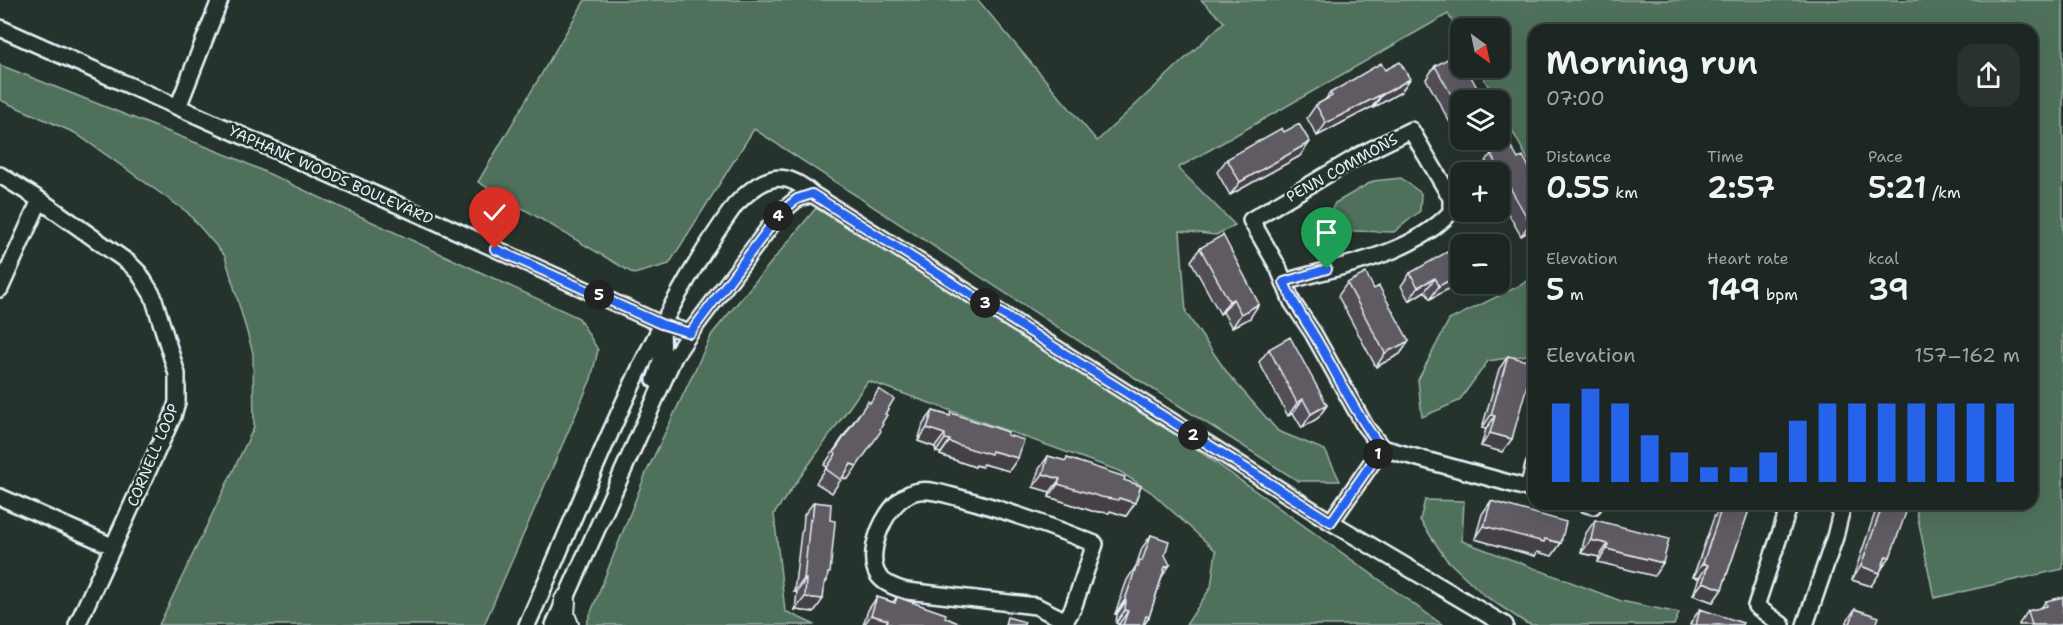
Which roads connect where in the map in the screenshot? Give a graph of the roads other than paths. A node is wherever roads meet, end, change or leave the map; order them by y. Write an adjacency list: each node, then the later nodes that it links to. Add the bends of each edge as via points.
1 (220, 0): 3 (street)
2 (0, 28): 3 (street, YAPHANK WOODS BOULEVARD)
3 (178, 107): 9 (street, YAPHANK WOODS BOULEVARD)
4 (0, 175): 6 (street, CORNELL LOOP)
5 (812, 194): 9 (street, via 787,178 774,178 749,191 724,221); 10 (street, via 797,199 781,212); 17 (street)
6 (39, 200): 8 (street); 18 (street, CORNELL LOOP, via 139,273 153,296 177,374 177,402 172,416)
7 (1284, 282): 7 (street, PENN COMMONS, via 1251,220 1360,155 1411,130 1451,198 1451,212 1438,226 1409,244); 11 (street, PENN COMMONS, via 1365,426)
8 (0, 289)
9 (661, 324): 10 (street, YAPHANK WOODS BOULEVARD); 14 (street, via 662,363 609,482); 21 (street)
10 (690, 333): 14 (street, via 674,357)
11 (1382, 448): 12 (street); 17 (street)
12 (1528, 489)
13 (0, 497): 18 (street)
14 (610, 497): 19 (street)
15 (1788, 510): 26 (street, via 1756,606)
16 (1842, 510): 27 (street)
17 (1331, 522): 25 (street)
18 (112, 546): 22 (street, CORNELL LOOP)
19 (565, 600): 23 (street); 24 (street)
20 (1063, 623): 20 (street, via 1073,608 1095,544 997,507 919,491 896,503 881,523 874,569 895,588 1036,606)
21 (529, 624)
22 (77, 625)
23 (554, 625)
24 (568, 625)
25 (1505, 625)
26 (1782, 625)
27 (1805, 625)

